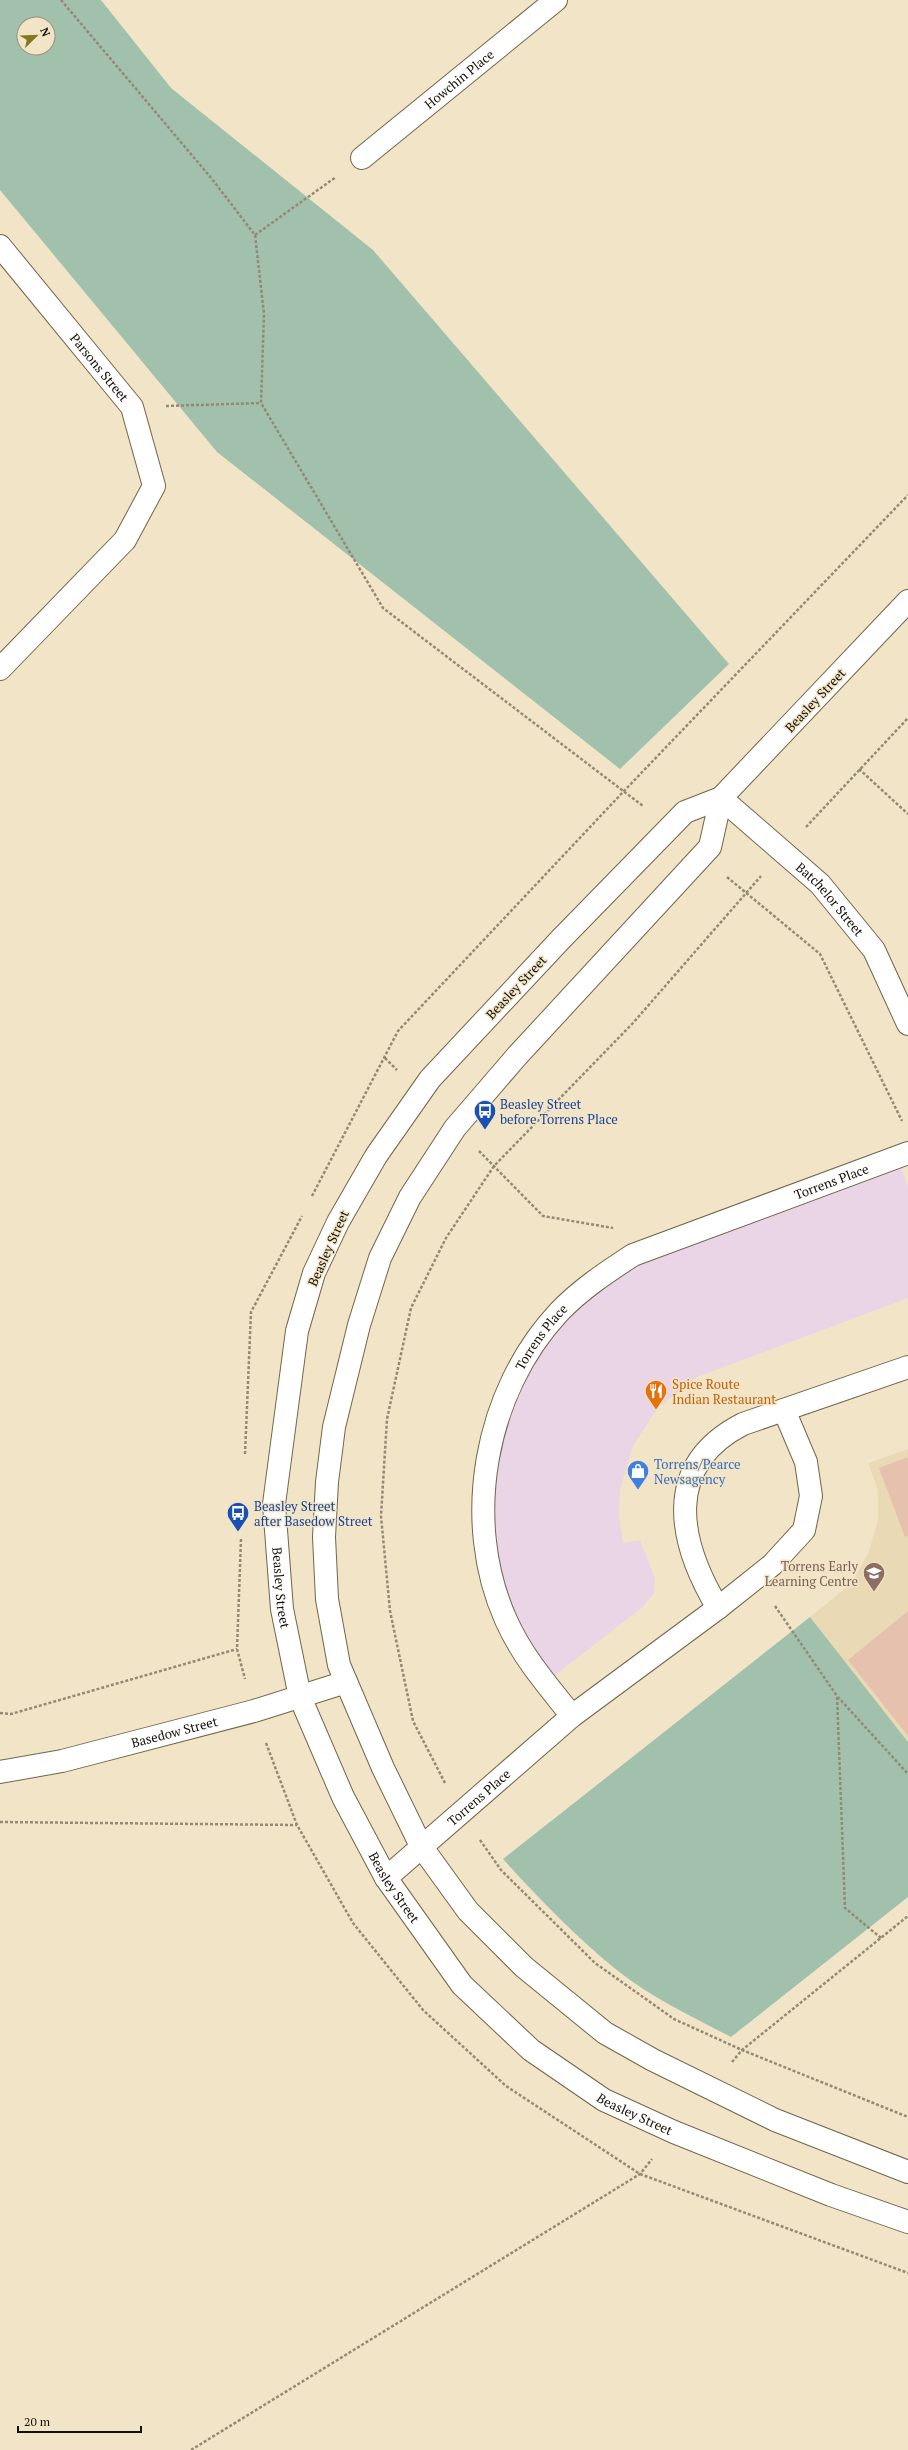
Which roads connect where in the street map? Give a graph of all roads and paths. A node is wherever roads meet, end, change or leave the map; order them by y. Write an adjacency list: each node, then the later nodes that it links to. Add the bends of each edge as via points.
1 (61, 0): 4 (path, via 212,179)
2 (556, 0): 3 (main road, Howchin Place)
3 (362, 158): 4 (path)
4 (255, 235): 6 (path, via 264,314)
5 (0, 246): 7 (main road, Parsons Street)
6 (262, 403): 7 (path); 12 (path, via 383,608)
7 (132, 407): 9 (main road, Parsons Street, via 154,486 125,540)
8 (908, 601): 13 (main road, Beasley Street)
9 (0, 669)
10 (908, 718): 11 (path)
11 (859, 770): 14 (path); 15 (path)
12 (624, 790)
13 (721, 798): 15 (main road, Batchelor Street); 19 (main road, Beasley Street, via 685,812 561,939); 21 (main road, via 710,847 517,1056)
14 (908, 814)
15 (783, 852): 16 (path); 17 (main road, Batchelor Street, via 820,884 874,950)
16 (746, 893): 20 (path, via 820,954); 23 (path, via 633,1023)
17 (908, 1024)
18 (385, 1058): 19 (path)
19 (419, 1092): 32 (main road, Beasley Street, via 376,1156 338,1222 314,1273 297,1331 274,1504 282,1609)
20 (904, 1124)
21 (455, 1128): 23 (path); 30 (main road, via 410,1197 380,1258 357,1333 334,1427 324,1537 327,1599 338,1665)
22 (908, 1153): 34 (main road, Torrens Place, via 633,1255 582,1291 559,1312 530,1349 507,1390 492,1434 484,1480 484,1527 491,1574 505,1619 527,1660)
23 (494, 1166): 24 (path, via 543,1216); 37 (path, via 446,1238 411,1308 387,1419 381,1516 390,1611 412,1720)
24 (617, 1229)
25 (908, 1367): 26 (main road)
26 (784, 1410): 27 (main road, Torrens Place, via 806,1462 811,1496 804,1530 772,1565); 28 (main road, via 728,1432 704,1456 688,1486 684,1502 686,1531 693,1558)
27 (756, 1578): 28 (main road, Torrens Place); 31 (path)
28 (718, 1608): 34 (main road, Torrens Place)
29 (237, 1649): 33 (path, via 10,1714)
30 (346, 1682): 32 (main road, Basedow Street); 40 (main road, via 383,1768)
31 (837, 1696): 36 (path); 43 (path, via 845,1908)
32 (300, 1697): 35 (main road, Basedow Street, via 62,1761); 41 (main road, Beasley Street, via 343,1797)
33 (0, 1713)
34 (572, 1716): 37 (main road, Torrens Place)
35 (0, 1772)
36 (908, 1774)
37 (460, 1812): 40 (main road, Torrens Place); 44 (path, via 501,1870 595,1963 674,2019)
38 (0, 1822): 39 (path)
39 (297, 1825)
40 (421, 1846): 41 (main road, Torrens Place); 46 (main road, via 468,1911 524,1966 605,2033 653,2060 775,2120)
41 (386, 1878): 48 (main road, Beasley Street, via 462,1985 531,2050 604,2100 674,2132 831,2195)
42 (908, 1916): 43 (path)
43 (880, 1938): 44 (path)
44 (742, 2050): 45 (path)
45 (908, 2117)
46 (908, 2172)
47 (640, 2174): 49 (path)
48 (908, 2222)
49 (191, 2450)

